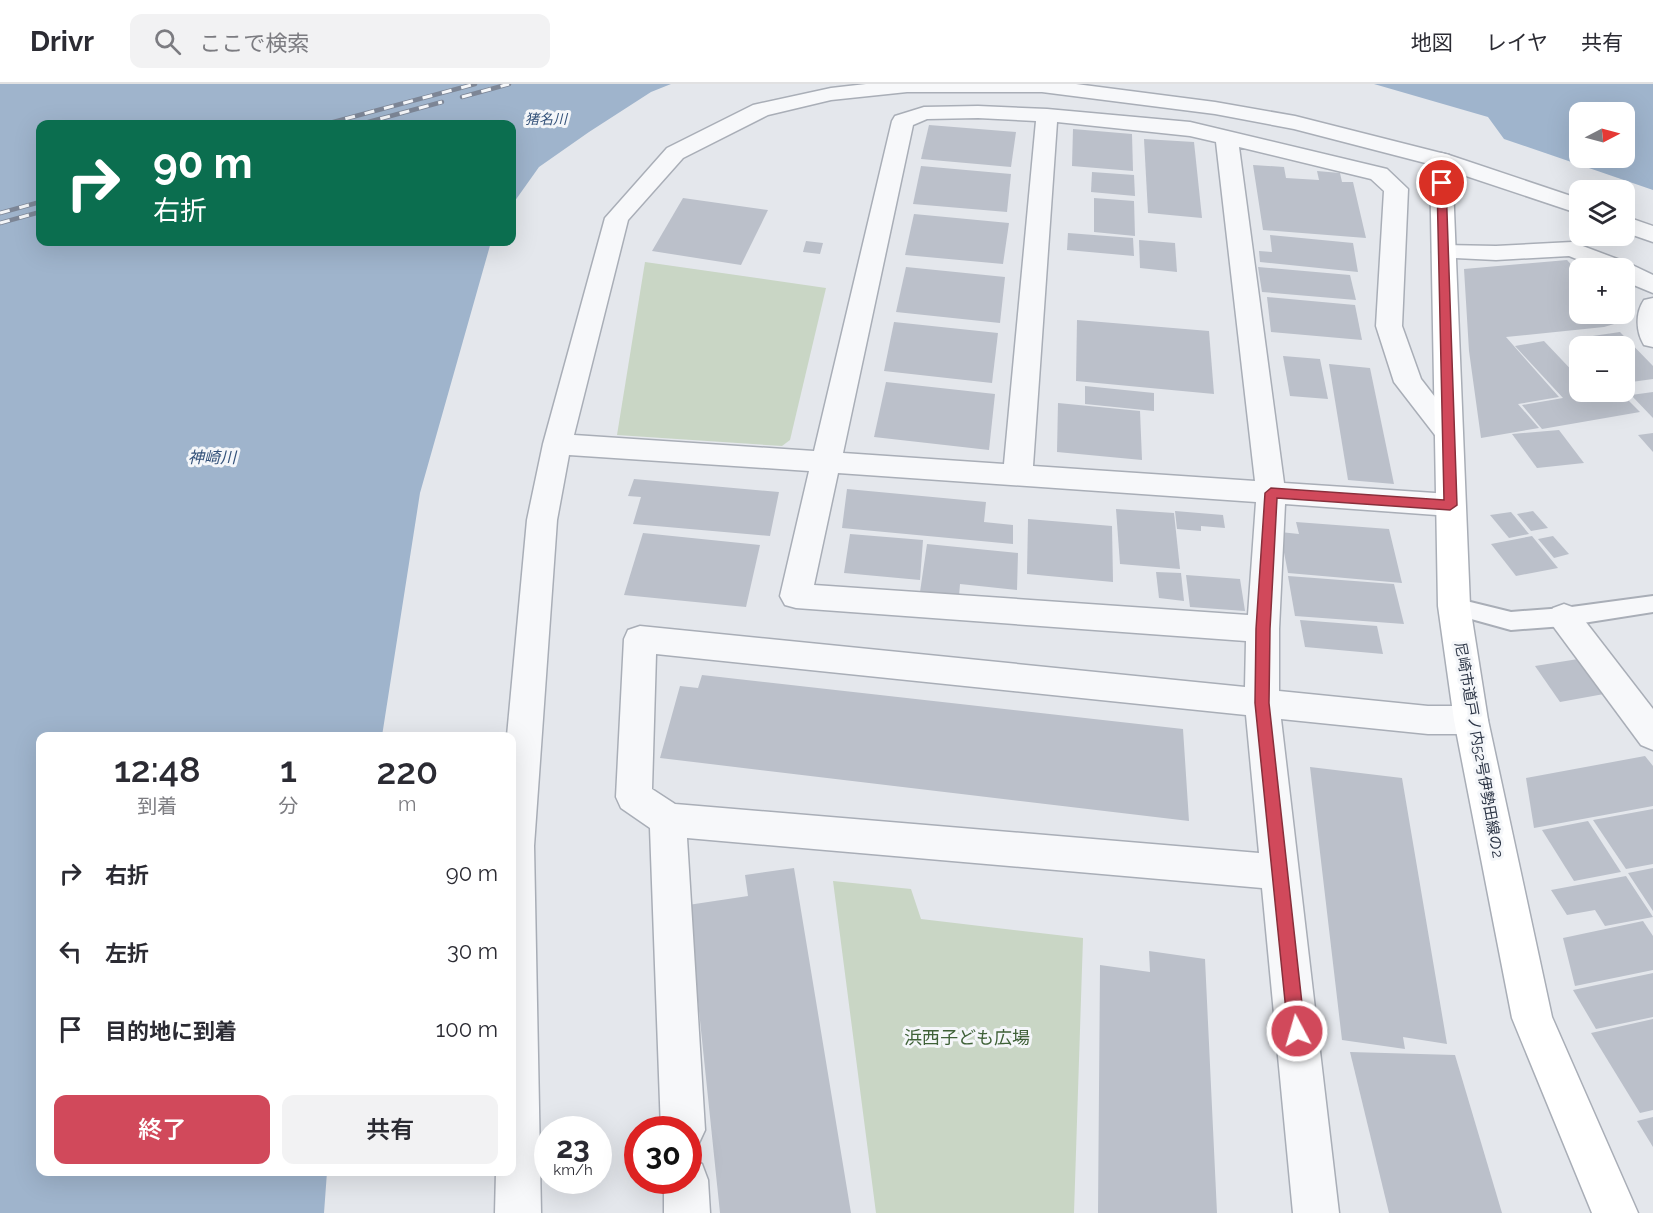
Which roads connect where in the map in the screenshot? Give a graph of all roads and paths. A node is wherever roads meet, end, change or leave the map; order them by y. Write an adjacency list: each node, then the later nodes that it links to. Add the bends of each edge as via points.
1 (1047, 115): 2 (street, via 1190,129); 15 (street, via 924,113 903,122); 16 (street)
2 (1227, 138): 13 (street, via 1379,174 1396,189 1389,326 1407,382); 17 (street)
3 (1441, 160): 4 (street); 7 (street, 尼崎市道戸ノ内52号伊勢田線の2); 14 (street, via 1238,112 1042,86 907,86 831,94 761,110 675,153 617,218)
4 (1569, 203)
5 (1635, 228): 6 (street)
6 (1653, 235)
7 (1444, 252): 8 (street, via 1572,249); 13 (street, 尼崎市道戸ノ内52号伊勢田線の2)
8 (1594, 258)
9 (1635, 276): 10 (street)
10 (1653, 285)
11 (1653, 306): 12 (street)
12 (1653, 339)
13 (1449, 432): 18 (street, 尼崎市道戸ノ内52号伊勢田線の2)
14 (557, 444): 15 (street); 27 (street, via 542,520)
15 (826, 462): 16 (street); 22 (street, via 796,596)
16 (1018, 476): 17 (street)
17 (1271, 493): 18 (street); 22 (street)
18 (1450, 505): 20 (street, 尼崎市道戸ノ内52号伊勢田線の2)
19 (1653, 604): 21 (lane)
20 (1454, 606): 21 (lane, via 1511,621); 24 (street, 尼崎市道戸ノ内52号伊勢田線の2)
21 (1564, 617): 25 (street)
22 (1263, 629): 23 (street)
23 (1262, 703): 24 (street, via 1428,720); 26 (street, via 640,639 634,797); 28 (street)
24 (1471, 720): 35 (street, 尼崎市道戸ノ内52号伊勢田線の2, via 1532,1018)
25 (1653, 735)
26 (668, 820): 28 (street); 30 (street)
27 (516, 834)
28 (1280, 872): 34 (street)
29 (516, 968): 32 (street)
30 (682, 1116)
31 (686, 1194): 33 (street)
32 (518, 1213)
33 (687, 1213)
34 (1316, 1213)
35 (1614, 1213)

